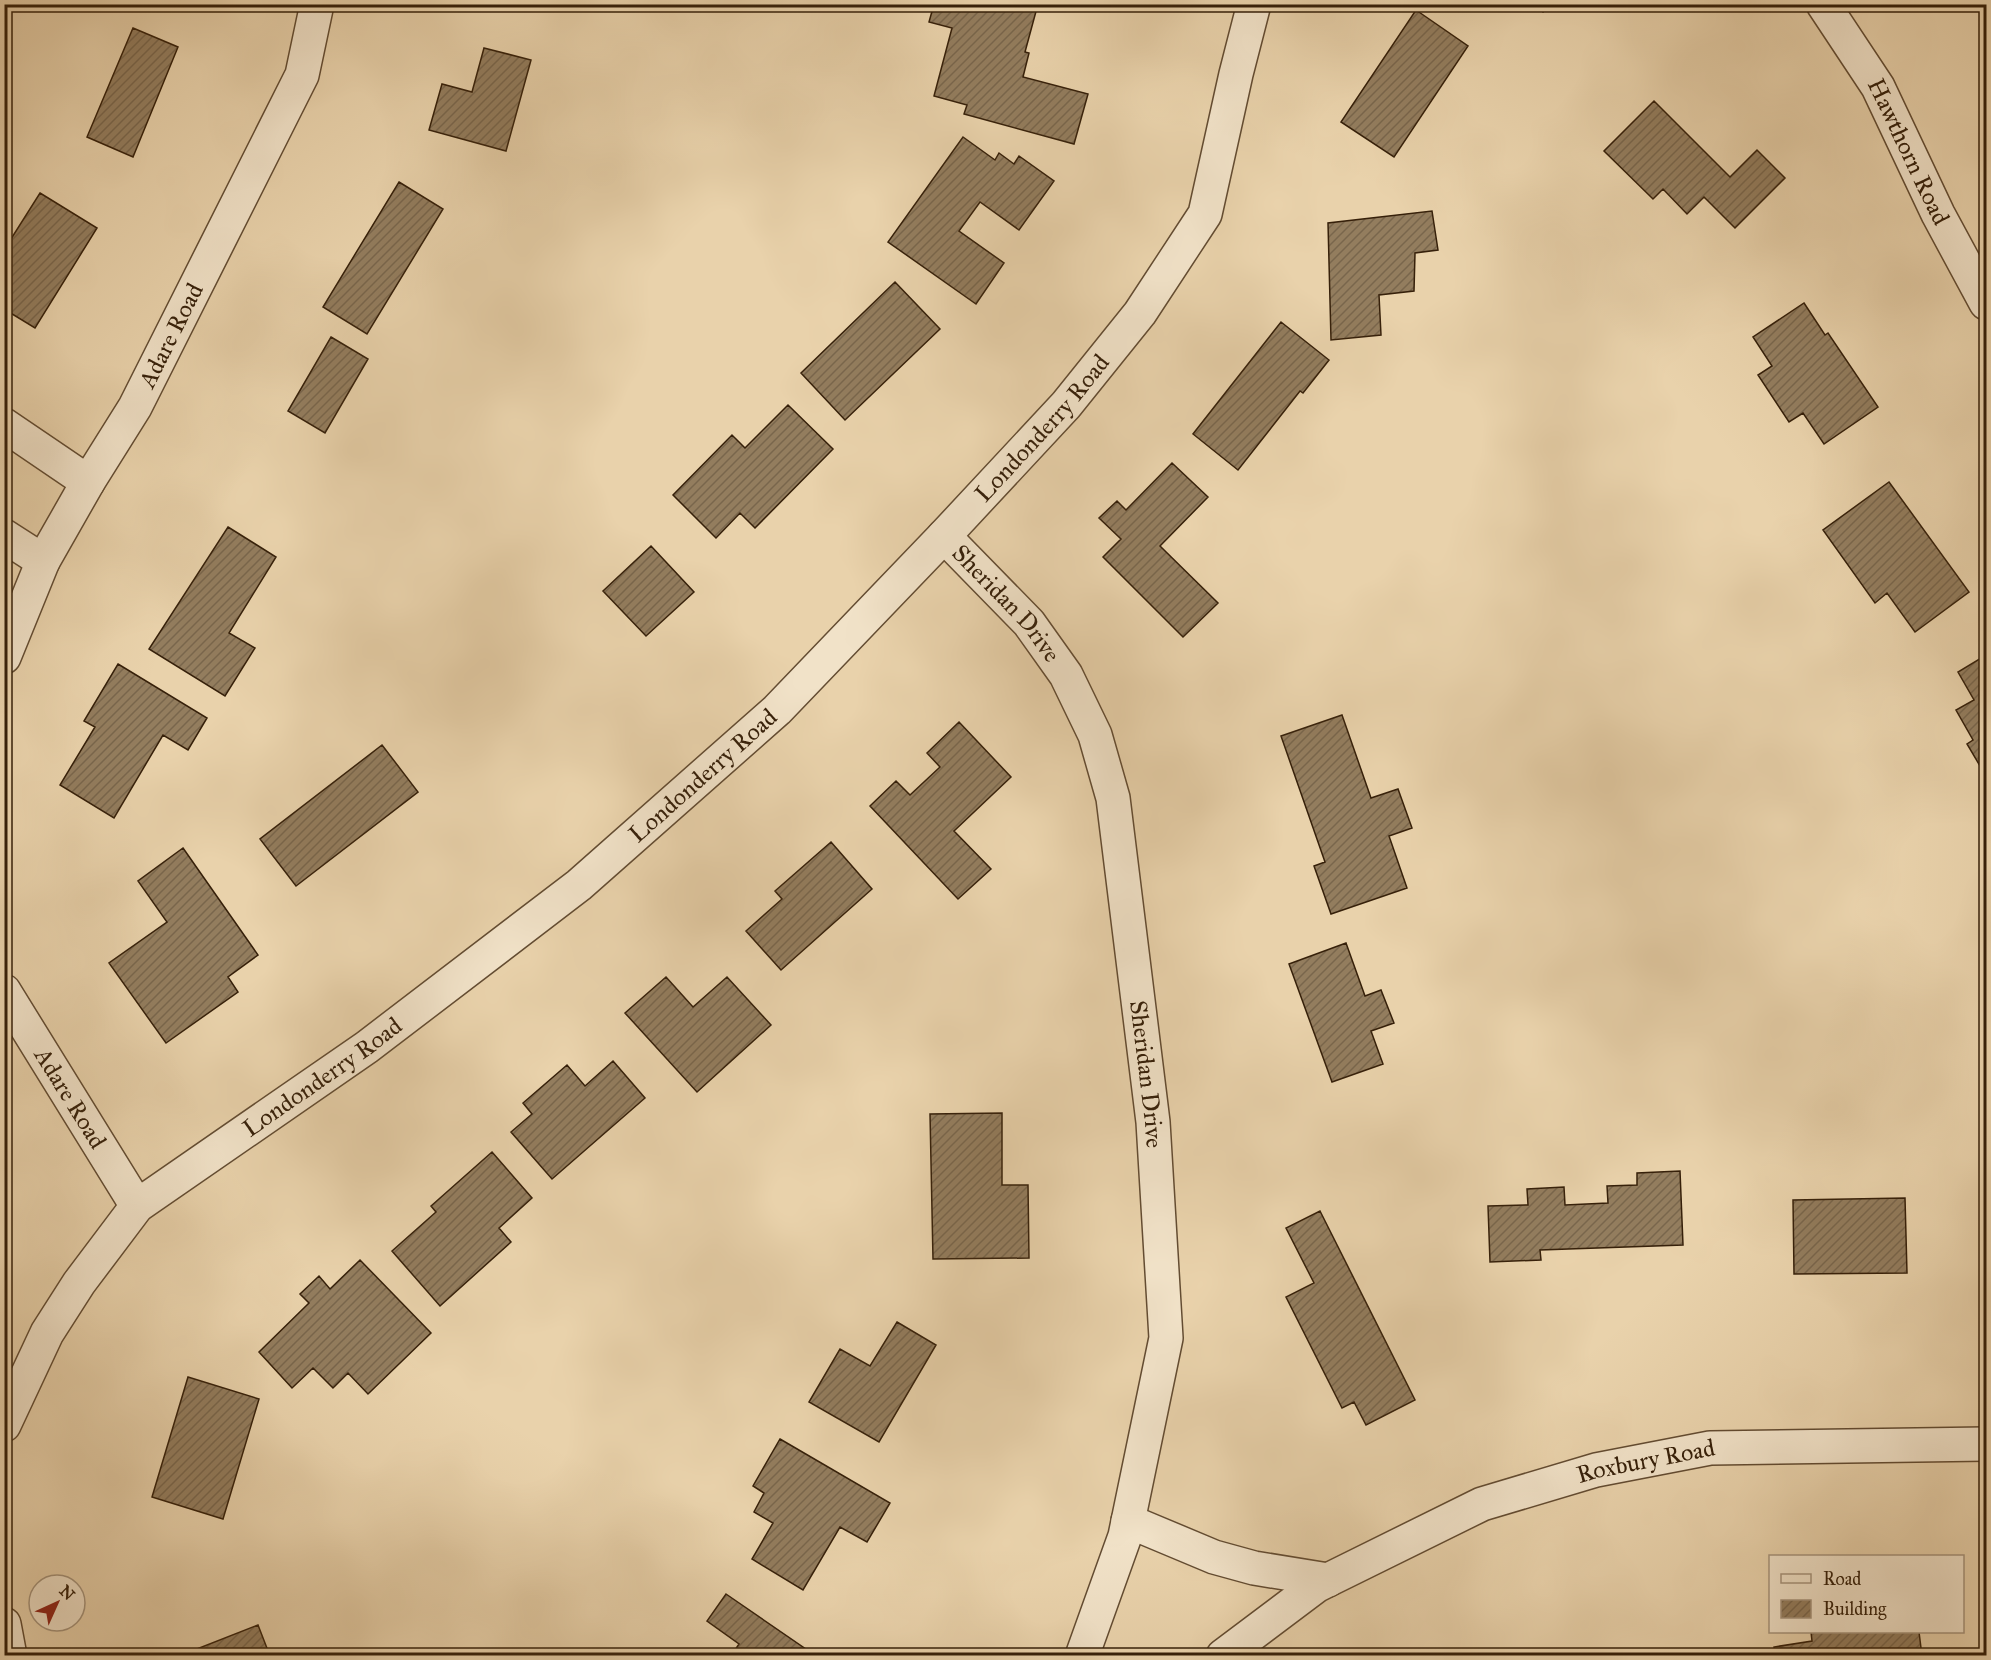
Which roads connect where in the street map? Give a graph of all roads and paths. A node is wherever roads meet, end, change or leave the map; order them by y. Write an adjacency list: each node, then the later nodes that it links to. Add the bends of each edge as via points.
1 (317, 4): 6 (street, Adare Road, via 302,75 135,407)
2 (1254, 4): 8 (street, Londonderry Road, via 1204,214 1140,313 1066,405)
3 (1823, 4): 4 (street, Hawthorn Road, via 1878,87 1938,214)
4 (1986, 303)
5 (4, 425): 6 (street)
6 (88, 482): 9 (street, Adare Road)
7 (4, 536): 9 (street)
8 (944, 536): 12 (street, Londonderry Road, via 777,710 579,885 367,1047); 15 (street, Sheridan Drive, via 1029,623 1066,675 1095,735 1113,798 1153,1122 1166,1338)
9 (43, 561): 10 (street, Adare Road)
10 (4, 657)
11 (4, 991): 12 (street, Adare Road)
12 (137, 1206): 13 (street, Londonderry Road, via 47,1333)
13 (4, 1425)
14 (1986, 1444): 16 (street, Roxbury Road, via 1710,1448 1596,1470 1482,1504)
15 (1128, 1521): 16 (street, via 1214,1557); 19 (street, Sheridan Drive)
16 (1328, 1580): 20 (street, Roxbury Road)
17 (4, 1624): 18 (street)
18 (10, 1656)
19 (1082, 1656)
20 (1223, 1656)

